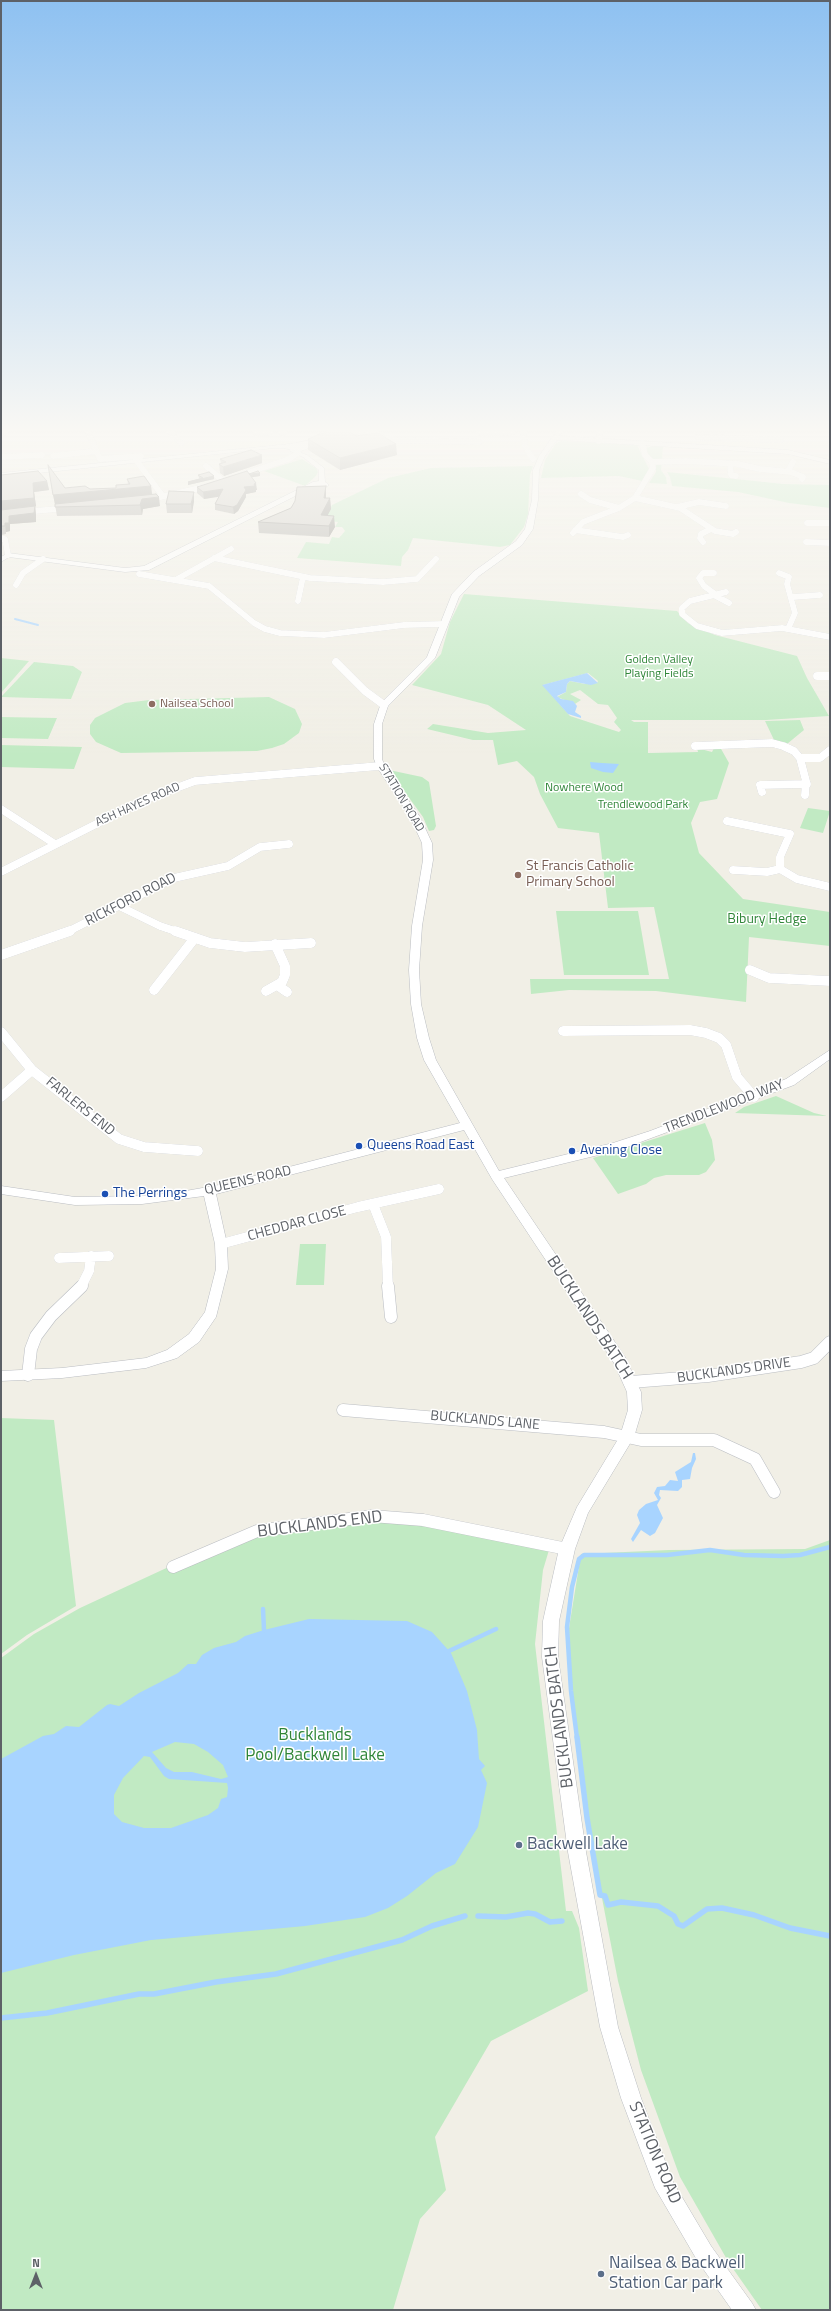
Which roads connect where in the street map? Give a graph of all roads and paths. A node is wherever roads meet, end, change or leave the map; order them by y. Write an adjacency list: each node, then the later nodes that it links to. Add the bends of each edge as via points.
1 (5, 540): 9 (street)
2 (201, 540): 15 (street)
3 (521, 540): 28 (street, STATION ROAD, via 463,586 452,601)
4 (701, 540): 5 (street)
5 (704, 543)
6 (830, 543): 7 (street)
7 (810, 544)
8 (231, 549): 10 (street)
9 (8, 555): 11 (street); 13 (street)
10 (214, 558): 19 (street); 20 (street)
11 (43, 559): 15 (street); 21 (street, via 23,573 15,586)
12 (436, 559): 19 (street, via 417,579 412,580 376,582)
13 (1, 560)
14 (696, 570): 17 (street)
15 (139, 572): 20 (street)
16 (714, 572): 17 (street)
17 (703, 573): 23 (street, via 699,577 700,582)
18 (779, 573): 25 (street, via 792,576 787,584)
19 (303, 577): 26 (street)
20 (177, 579): 28 (street, via 211,587 254,623 280,633 324,636 404,625)
21 (25, 586)
22 (726, 592): 23 (street)
23 (715, 594): 27 (street); 29 (street, via 687,604 681,610 684,617 697,626 722,633)
24 (820, 595): 25 (street)
25 (793, 597): 29 (street, via 795,614)
26 (300, 600)
27 (729, 603)
28 (443, 624): 34 (street, STATION ROAD, via 428,662)
29 (788, 629): 30 (street)
30 (830, 637)
31 (336, 662): 34 (street, via 365,691)
32 (817, 676): 33 (street)
33 (830, 676)
34 (384, 705): 38 (street, STATION ROAD, via 378,724 377,751)
35 (695, 746): 37 (street, via 708,748 777,744 792,750)
36 (830, 750): 37 (street, via 820,758)
37 (800, 758): 39 (street)
38 (380, 766): 45 (street, ASH HAYES ROAD, via 195,781 150,798); 67 (street, STATION ROAD, via 415,818 427,843 428,860 414,951 416,1004 430,1060)
39 (807, 784): 40 (street); 41 (street)
40 (760, 785)
41 (805, 795)
42 (1, 809): 45 (street)
43 (727, 821): 46 (street, via 791,831 780,856)
44 (286, 842): 50 (street, RICKFORD ROAD, via 260,847 228,866 174,878)
45 (55, 844): 48 (street, ASH HAYES ROAD)
46 (780, 869): 47 (street, via 748,875); 49 (street, via 796,879)
47 (733, 870)
48 (1, 872)
49 (830, 887)
50 (120, 906): 51 (street); 54 (street, RICKFORD ROAD, via 70,931)
51 (194, 939): 53 (street, via 239,947); 58 (street, via 156,980)
52 (311, 943): 53 (street)
53 (275, 944): 57 (street, via 286,971 282,982)
54 (1, 955)
55 (750, 970): 56 (street, via 769,978)
56 (830, 981)
57 (277, 985): 59 (street); 60 (street)
58 (154, 990)
59 (266, 991)
60 (287, 992)
61 (563, 1031): 66 (street, via 690,1030 706,1033 719,1038 726,1045 737,1077)
62 (1, 1032): 64 (street, FARLERS END)
63 (830, 1054): 66 (street, TRENDLEWOOD WAY, via 790,1082)
64 (32, 1070): 65 (street); 68 (street, FARLERS END, via 119,1139 177,1155)
65 (1, 1097)
66 (754, 1097): 69 (street, TRENDLEWOOD WAY, via 615,1147)
67 (466, 1126): 69 (street, STATION ROAD); 72 (street, QUEENS ROAD)
68 (198, 1151)
69 (496, 1176): 82 (street, BUCKLANDS BATCH, via 620,1361)
70 (439, 1189): 73 (street, CHEDDAR CLOSE, via 427,1196)
71 (1, 1190): 72 (street, QUEENS ROAD, via 47,1198 102,1201 142,1200)
72 (209, 1191): 74 (street)
73 (373, 1204): 74 (street, CHEDDAR CLOSE); 78 (street, via 386,1237 384,1306)
74 (221, 1244): 80 (street, via 222,1269 214,1305 200,1331 180,1349 146,1363)
75 (91, 1256): 76 (street); 77 (street); 80 (street, via 84,1284 51,1316 36,1336 31,1349)
76 (109, 1256)
77 (59, 1258)
78 (391, 1318)
79 (830, 1342): 82 (street, BUCKLANDS DRIVE, via 814,1358 801,1362 708,1376)
80 (28, 1375): 81 (street)
81 (1, 1376)
82 (631, 1382): 84 (street, BUCKLANDS BATCH, via 635,1410)
83 (343, 1410): 84 (street, BUCKLANDS LANE, via 607,1432)
84 (627, 1437): 85 (street, BUCKLANDS LANE, via 655,1441 721,1441 755,1459); 86 (street, BUCKLANDS BATCH, via 582,1511)
85 (774, 1492)
86 (567, 1549): 87 (street, BUCKLANDS END, via 416,1519 372,1516 257,1531); 88 (street, BUCKLANDS BATCH, via 551,1621 550,1657 576,1852)
87 (173, 1567)
88 (609, 2027): 89 (street, STATION ROAD, via 631,2098 665,2188 704,2253)
89 (745, 2310)

